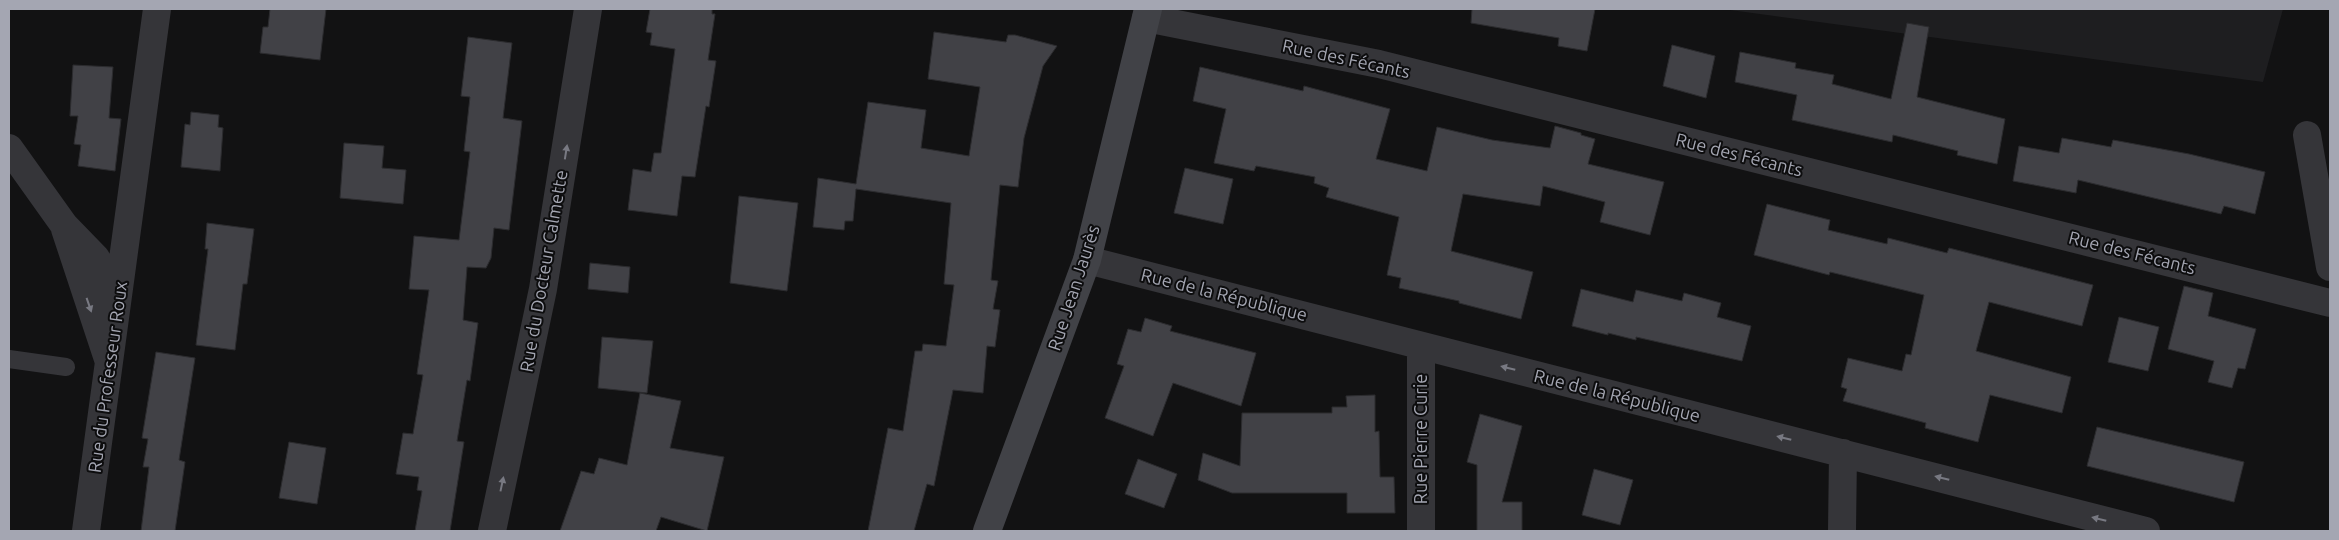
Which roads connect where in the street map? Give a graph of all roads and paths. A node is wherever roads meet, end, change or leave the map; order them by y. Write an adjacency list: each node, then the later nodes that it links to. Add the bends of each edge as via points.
1 (157, 9): 6 (street, Rue du Professeur Roux)
2 (588, 9): 18 (street, Rue du Docteur Calmette, one-way to 2, via 543,289)
3 (1147, 13): 7 (main road, Rue Jean Jaurès); 11 (street, Rue des Fécants, via 1379,64)
4 (2307, 135): 9 (street)
5 (9, 148): 8 (street, via 64,225)
6 (129, 222): 8 (street); 10 (street, Rue du Professeur Roux)
7 (1088, 260): 12 (street, Rue de la République); 19 (main road, Rue Jean Jaurès)
8 (87, 267): 10 (street, via 110,282); 14 (street, one-way to 14)
9 (2330, 267)
10 (117, 303): 14 (street, Rue du Professeur Roux)
11 (2330, 303)
12 (1421, 346): 16 (street, Rue de la République, one-way to 12); 20 (street, Rue Pierre Curie)
13 (9, 360): 15 (lane)
14 (110, 361): 17 (street, Rue du Professeur Roux)
15 (66, 367)
16 (1843, 453): 21 (street); 22 (street, Rue de la République, one-way to 16)
17 (86, 531)
18 (492, 531)
19 (987, 531)
20 (1421, 531)
21 (1842, 531)
22 (2146, 531)

